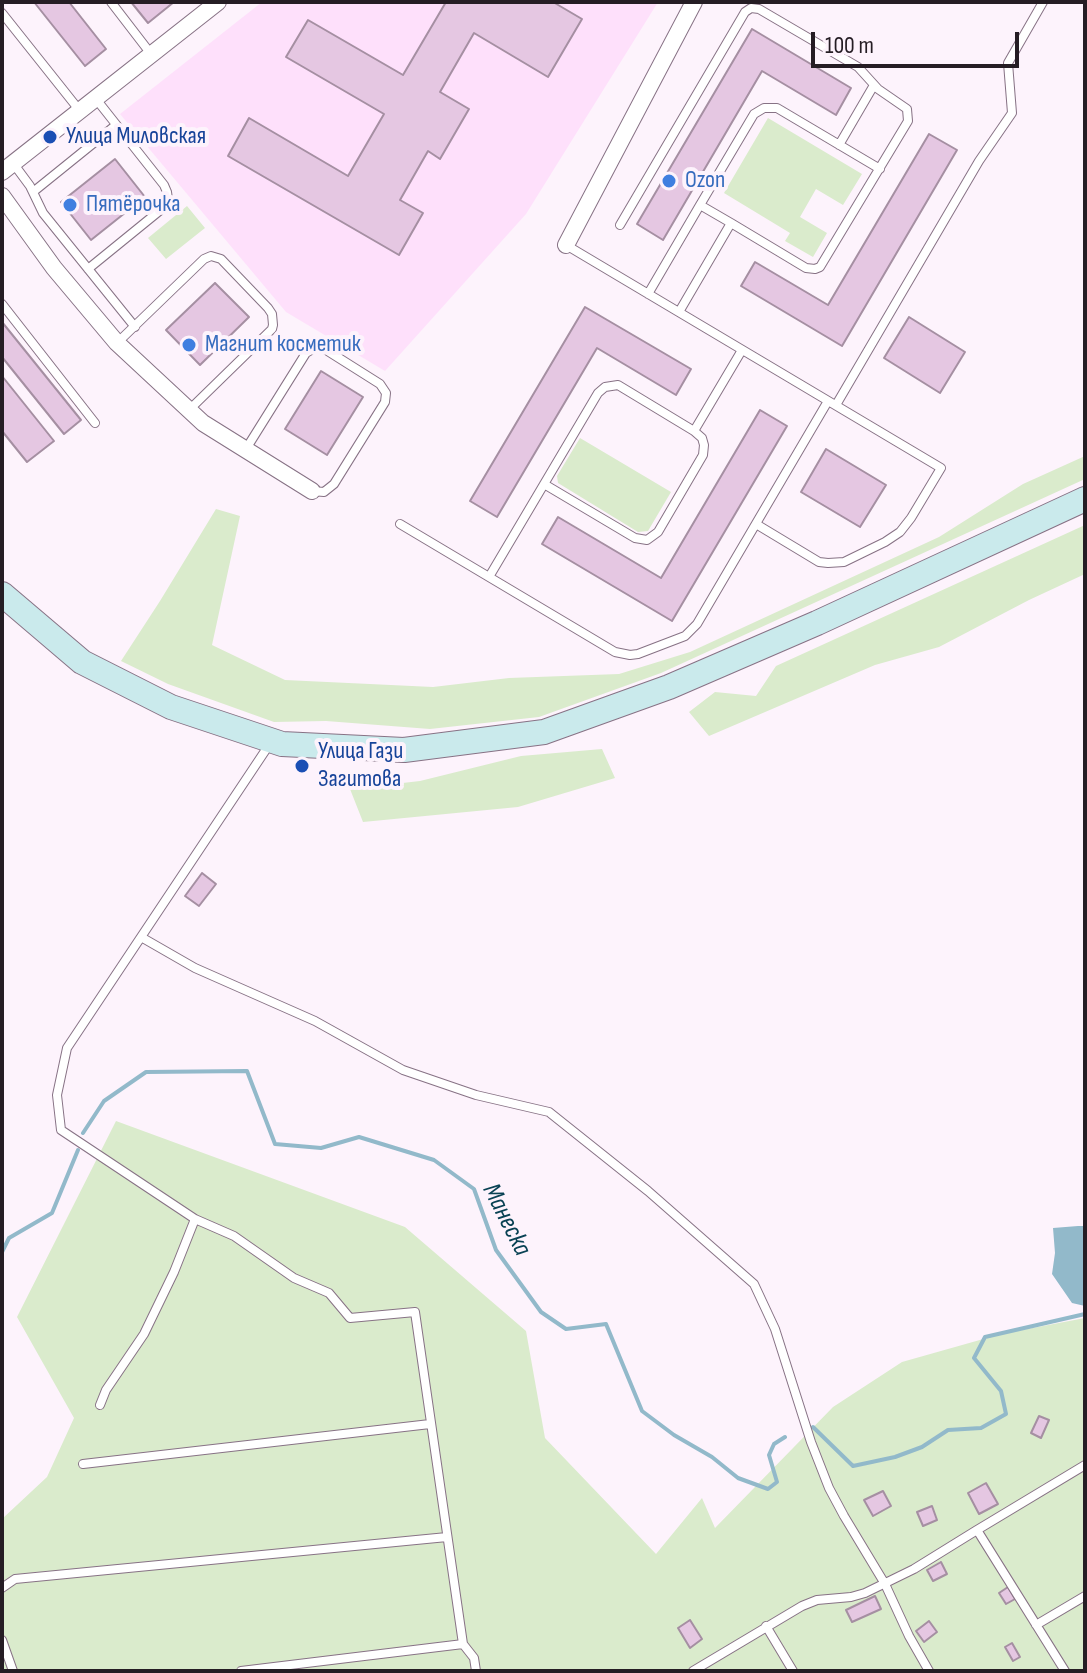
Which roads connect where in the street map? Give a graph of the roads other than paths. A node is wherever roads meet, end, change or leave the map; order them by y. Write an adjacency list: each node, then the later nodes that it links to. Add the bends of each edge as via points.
1 (111, 2): 6 (lane)
2 (218, 2): 6 (street)
3 (694, 2): 19 (street)
4 (1043, 2): 27 (lane, via 1008,63 1012,113)
5 (2, 13): 9 (lane)
6 (151, 54): 8 (street)
7 (874, 85): 11 (lane); 13 (lane, via 909,113); 18 (lane, via 858,67 772,16 756,8 747,10)
8 (95, 99): 9 (street); 10 (lane)
9 (80, 111): 12 (street)
10 (116, 125): 14 (lane); 20 (lane, via 164,185 168,199)
11 (839, 145): 13 (lane); 16 (lane, via 777,108 764,108 754,114)
12 (7, 168): 14 (lane)
13 (880, 169): 17 (lane, via 825,262 815,269)
14 (33, 192): 20 (lane, via 40,209)
15 (2, 196): 25 (street)
16 (700, 205): 17 (lane); 21 (lane)
17 (731, 223): 23 (lane)
18 (620, 225)
19 (566, 245): 21 (lane)
20 (88, 269): 24 (lane)
21 (648, 294): 23 (lane)
22 (2, 304): 29 (lane)
23 (679, 312): 26 (lane)
24 (135, 327): 25 (lane); 28 (lane, via 211,256 221,259 272,314 272,329)
25 (117, 343): 28 (street)
26 (742, 350): 27 (lane); 30 (lane)
27 (832, 403): 36 (lane); 36 (lane, via 941,468 906,526 893,538 837,563 819,562)
28 (188, 410): 31 (street)
29 (95, 423)
30 (694, 431): 32 (lane, via 618,385 609,385 598,393); 32 (lane, via 702,438 703,455 658,532 647,540)
31 (246, 450): 33 (street); 33 (lane, via 310,350 323,348 386,393 334,484 324,492)
32 (544, 484): 37 (lane)
33 (312, 491)
34 (1085, 499): 39 (main road, via 709,670 544,732 404,750)
35 (400, 524): 37 (lane)
36 (756, 524): 37 (lane, via 697,624 678,639 638,654 615,652)
37 (489, 577)
38 (2, 594): 39 (main road, via 82,662 171,707)
39 (272, 741): 40 (lane)
40 (141, 937): 41 (lane, via 67,1048 57,1095 61,1130); 48 (lane, via 403,1070 549,1112 648,1191 754,1284 775,1329 829,1488)
41 (195, 1219): 42 (lane, via 144,1334); 43 (lane, via 329,1293 350,1318 415,1312)
42 (100, 1405)
43 (430, 1424): 44 (lane); 47 (lane)
44 (83, 1464)
45 (1085, 1465): 46 (lane)
46 (977, 1530): 48 (lane); 51 (lane)
47 (447, 1537): 49 (lane, via 15,1579); 54 (lane)
48 (885, 1584): 52 (lane, via 856,1596 809,1603); 60 (lane)
49 (2, 1588)
50 (1085, 1596): 51 (lane)
51 (1036, 1625): 61 (lane)
52 (766, 1626): 58 (lane); 59 (lane)
53 (2, 1640): 55 (lane)
54 (463, 1644): 56 (lane); 57 (lane)
55 (13, 1671)
56 (241, 1671)
57 (476, 1671)
58 (693, 1671)
59 (793, 1671)
60 (929, 1671)
61 (1065, 1671)

